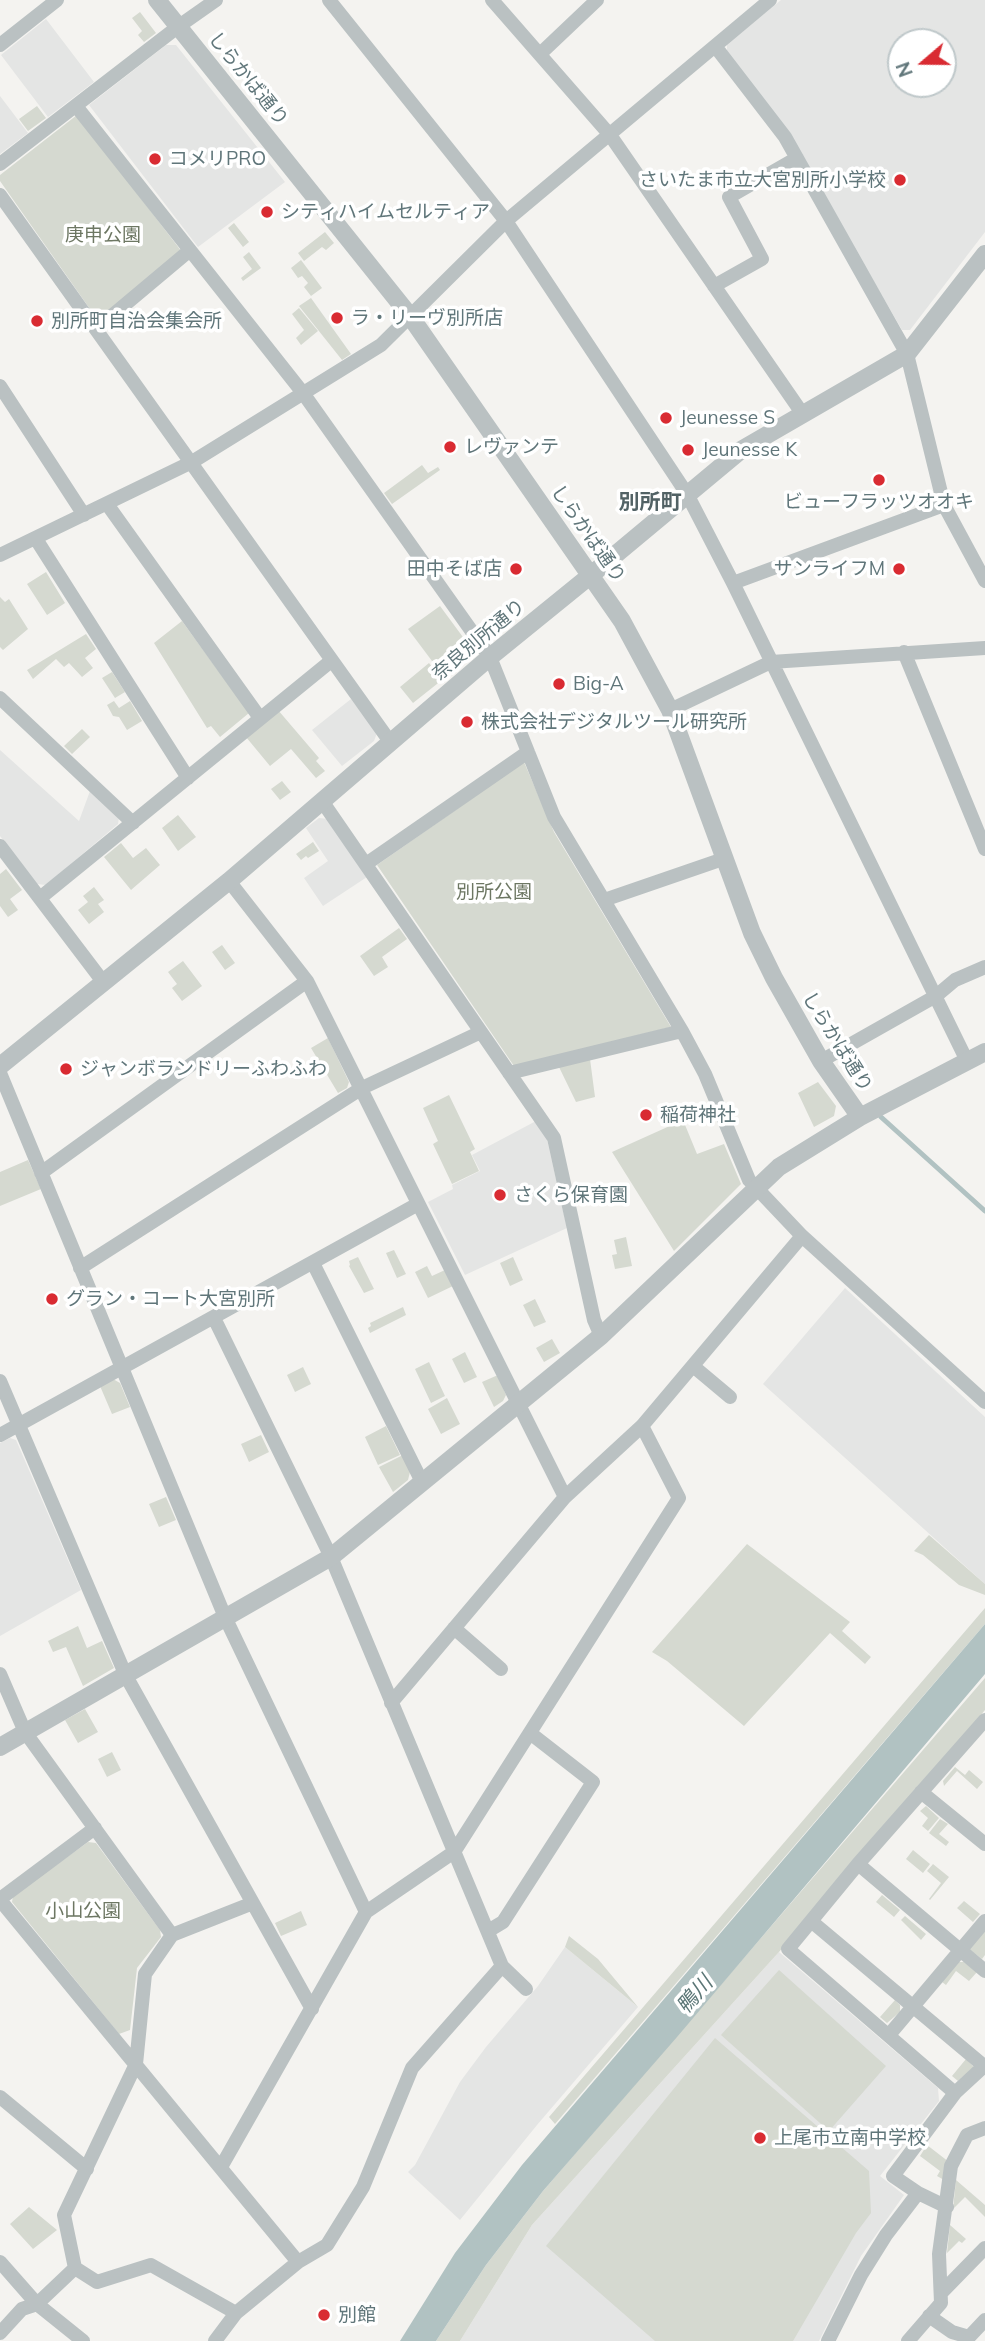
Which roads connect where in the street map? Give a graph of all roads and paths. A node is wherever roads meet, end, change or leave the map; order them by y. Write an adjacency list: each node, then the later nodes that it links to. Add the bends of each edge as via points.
1 (57, 0): 9 (street)
2 (157, 0): 8 (street, しらかば通り)
3 (216, 0): 8 (street)
4 (329, 0): 17 (street)
5 (492, 0): 11 (street)
6 (597, 0): 11 (street)
7 (770, 0): 10 (street)
8 (179, 26): 12 (street); 21 (street, しらかば通り)
9 (0, 45)
10 (715, 46): 13 (street); 14 (street)
11 (540, 54): 13 (street)
12 (76, 106): 15 (street); 18 (street)
13 (610, 135): 17 (street); 20 (street)
14 (797, 158): 20 (street, via 729,197 762,259); 23 (street)
15 (0, 164)
16 (0, 195): 22 (street)
17 (506, 221): 21 (street); 28 (street)
18 (189, 251): 22 (street); 25 (street)
19 (985, 254): 23 (street, 奈良別所通り)
20 (714, 286): 26 (street)
21 (410, 316): 25 (street, via 381,345); 34 (street, しらかば通り)
22 (96, 329): 27 (street)
23 (907, 354): 26 (street, 奈良別所通り); 30 (street)
24 (0, 386): 31 (street)
25 (303, 393): 27 (street); 39 (street)
26 (802, 413): 28 (street, 奈良別所通り, via 741,450)
27 (192, 462): 29 (street); 40 (street)
28 (687, 494): 34 (street, 奈良別所通り); 36 (street)
29 (107, 504): 31 (street); 44 (street)
30 (944, 505): 35 (street); 36 (street)
31 (84, 515): 32 (street)
32 (36, 538): 33 (street); 47 (street)
33 (0, 555)
34 (591, 575): 39 (street, 奈良別所通り); 43 (street, しらかば通り, via 637,646)
35 (985, 581)
36 (733, 583): 41 (street)
37 (985, 648): 38 (street)
38 (904, 653): 41 (street); 51 (street)
39 (490, 657): 45 (street, 奈良別所通り); 46 (street)
40 (331, 661): 44 (street); 45 (street)
41 (771, 662): 43 (street); 60 (street)
42 (0, 698): 49 (street)
43 (670, 710): 52 (street, しらかば通り)
44 (260, 718): 47 (street)
45 (391, 743): 48 (street, 奈良別所通り)
46 (528, 752): 53 (street); 56 (street, via 554,817)
47 (188, 778): 49 (street)
48 (322, 801): 53 (street); 54 (street, 奈良別所通り)
49 (132, 823): 55 (street)
50 (0, 846): 55 (street)
51 (985, 849)
52 (726, 858): 56 (street); 64 (street, しらかば通り, via 752,933)
53 (366, 864): 62 (street)
54 (229, 881): 58 (street); 59 (street, 奈良別所通り)
55 (40, 898): 59 (street)
56 (604, 900): 61 (street)
57 (985, 967): 60 (street, via 955,980)
58 (307, 981): 69 (street); 71 (street)
59 (104, 984): 66 (street, 奈良別所通り)
60 (936, 996): 64 (street); 65 (street)
61 (682, 1031): 68 (street); 72 (street)
62 (481, 1032): 68 (street); 69 (street)
63 (985, 1052): 65 (street)
64 (821, 1061): 70 (street, しらかば通り)
65 (967, 1061): 70 (street)
66 (0, 1066)
67 (0, 1073): 71 (street)
68 (509, 1073): 78 (street, via 554,1138)
69 (362, 1088): 73 (street); 76 (street)
70 (860, 1117): 72 (street, via 779,1167)
71 (41, 1173): 76 (street)
72 (755, 1188): 74 (street); 78 (street)
73 (418, 1204): 75 (street); 84 (street)
74 (802, 1236): 79 (street); 83 (street)
75 (313, 1263): 77 (street); 88 (street)
76 (80, 1268): 80 (street)
77 (214, 1318): 80 (street); 90 (street)
78 (601, 1336): 84 (street)
79 (693, 1366): 82 (street); 86 (street)
80 (122, 1368): 85 (street); 91 (street)
81 (0, 1381): 85 (street)
82 (730, 1396)
83 (985, 1402)
84 (519, 1405): 88 (street); 89 (street)
85 (19, 1425): 87 (street); 95 (street)
86 (642, 1426): 89 (street); 99 (street, via 679,1498)
87 (0, 1435)
88 (422, 1482): 90 (street)
89 (565, 1497): 92 (street)
90 (331, 1557): 91 (street); 96 (street)
91 (225, 1618): 95 (street); 108 (street)
92 (454, 1628): 93 (street); 96 (street)
93 (501, 1669)
94 (0, 1674): 98 (street)
95 (125, 1676): 98 (street); 107 (street)
96 (391, 1703): 104 (street)
97 (985, 1720): 101 (street)
98 (25, 1732): 100 (street); 102 (street)
99 (530, 1733): 104 (street); 111 (street, via 593,1782 502,1922)
100 (0, 1747)
101 (921, 1792): 103 (street); 105 (street)
102 (95, 1828): 106 (street); 112 (street)
103 (984, 1841)
104 (454, 1852): 108 (street); 111 (street)
105 (859, 1864): 110 (street); 113 (street)
106 (0, 1900): 120 (street)
107 (253, 1903): 112 (street); 118 (street)
108 (366, 1912): 118 (street)
109 (985, 1921): 113 (street)
110 (811, 1922): 117 (street); 119 (street, via 788,1949)
111 (488, 1931): 114 (street)
112 (172, 1935): 120 (street, via 145,1974)
113 (961, 1951): 115 (street); 117 (street)
114 (502, 1966): 116 (street); 130 (street, via 412,2068 363,2187 327,2245)
115 (985, 1971)
116 (526, 1989)
117 (914, 2006): 119 (street); 121 (street, via 984,2066)
118 (312, 2009): 124 (street)
119 (888, 2035): 121 (street)
120 (136, 2064): 124 (street); 125 (street)
121 (955, 2093): 126 (street, via 893,2176)
122 (0, 2097): 125 (street)
123 (985, 2128): 127 (street, via 967,2135 951,2166)
124 (221, 2167): 130 (street)
125 (87, 2169): 131 (street, via 64,2214)
126 (918, 2193): 127 (street); 140 (street, via 861,2275)
127 (947, 2207): 132 (street, via 939,2254)
128 (985, 2248): 132 (street)
129 (0, 2262): 133 (street)
130 (298, 2262): 134 (street)
131 (75, 2268): 133 (street); 134 (street, via 97,2282 151,2265)
132 (941, 2293): 135 (street, via 941,2304)
133 (37, 2304): 137 (street, via 22,2309); 138 (street)
134 (236, 2313): 139 (street)
135 (929, 2316): 136 (street, via 969,2337); 141 (street)
136 (985, 2320)
137 (0, 2333)
138 (83, 2341)
139 (215, 2341)
140 (828, 2341)
141 (908, 2341)

